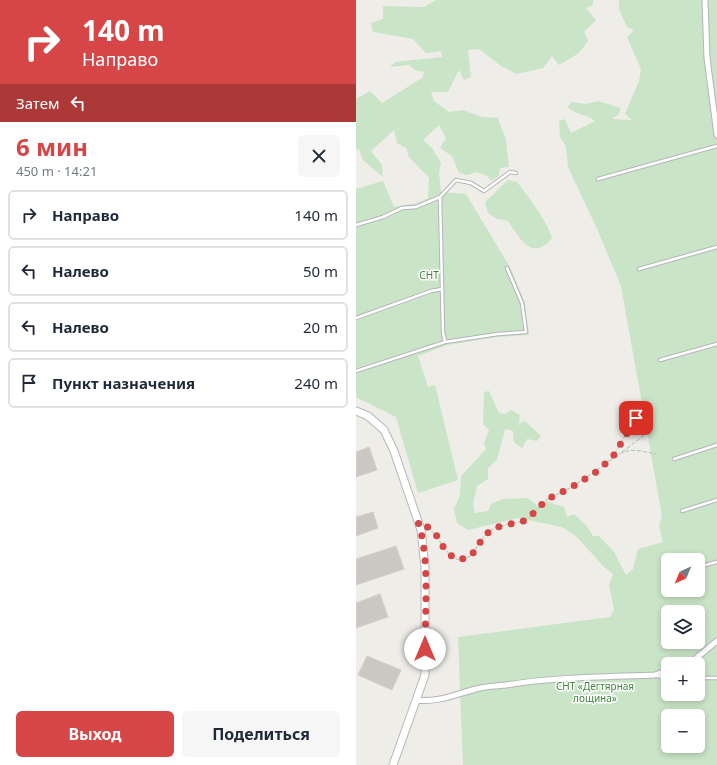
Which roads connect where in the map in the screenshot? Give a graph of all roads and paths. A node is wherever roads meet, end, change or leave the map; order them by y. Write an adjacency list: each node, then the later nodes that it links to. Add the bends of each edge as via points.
1 (705, 0): 2 (street, via 707,58)
2 (717, 135)
3 (717, 146): 5 (lane)
4 (516, 173): 6 (lane, via 510,172 484,191 470,183 456,180)
5 (598, 179)
6 (440, 197): 7 (lane); 11 (lane)
7 (356, 225)
8 (717, 247): 10 (lane)
9 (507, 268): 13 (lane, via 522,303 526,332)
10 (638, 269)
11 (442, 289): 12 (lane); 13 (lane)
12 (356, 318)
13 (445, 342): 16 (lane)
14 (717, 344): 15 (lane)
15 (660, 360)
16 (356, 371)
17 (641, 408): 24 (path)
18 (356, 411): 27 (street, via 368,416 384,430 394,451)
19 (645, 432): 21 (path)
20 (717, 445): 23 (lane)
21 (619, 453): 22 (path, via 628,450); 24 (path)
22 (656, 454)
23 (674, 459)
24 (607, 463): 27 (path, via 572,487 546,500 527,520 494,528 485,535 471,556 464,559 459,560 452,556 442,547 434,532)
25 (717, 500): 26 (lane)
26 (682, 511)
27 (418, 522): 37 (street, via 425,567 425,675)
28 (717, 562): 29 (lane)
29 (705, 565)
30 (717, 642): 31 (street)
31 (698, 657)
32 (661, 673): 33 (street)
33 (656, 675): 34 (lane); 37 (street, via 566,678 516,683 476,689 432,700)
34 (661, 676)
35 (705, 678): 36 (lane)
36 (717, 678)
37 (416, 700): 38 (street)
38 (393, 765)

